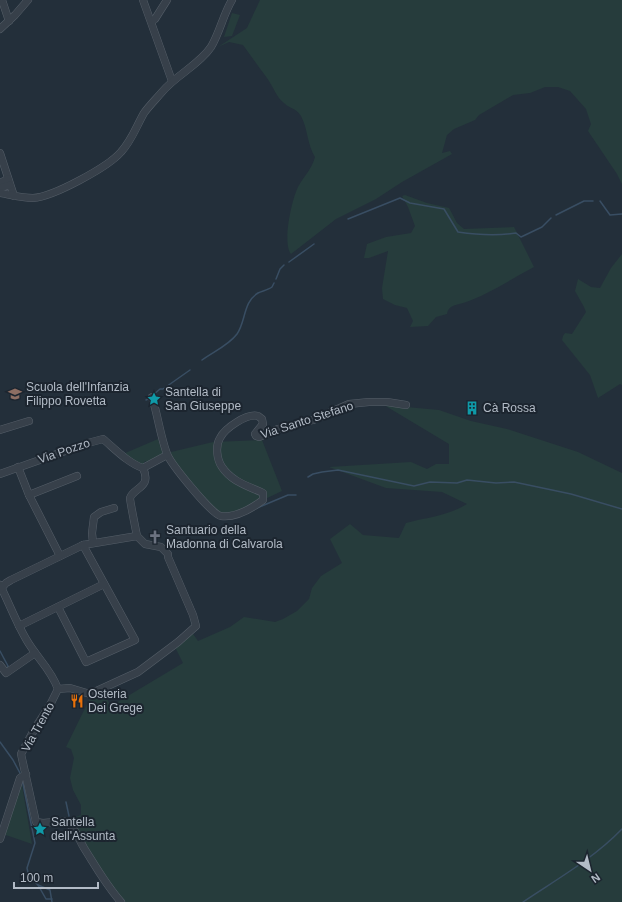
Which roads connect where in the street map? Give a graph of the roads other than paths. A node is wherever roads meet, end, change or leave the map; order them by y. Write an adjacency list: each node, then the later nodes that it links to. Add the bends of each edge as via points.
1 (2, 0): 8 (street)
2 (28, 0): 8 (street)
3 (143, 0): 9 (street)
4 (167, 0): 9 (street)
5 (226, 0): 7 (street)
6 (232, 0): 7 (street)
7 (226, 10): 12 (street, via 211,46 199,60)
8 (9, 21): 10 (street)
9 (152, 21): 11 (street)
10 (0, 29)
11 (168, 70): 12 (street); 13 (street)
12 (182, 73): 13 (street)
13 (172, 81): 19 (street, via 145,113 130,140 114,158 79,181 52,193 32,198)
14 (0, 154): 15 (street)
15 (9, 182): 16 (street); 17 (street); 19 (street)
16 (0, 183)
17 (0, 188)
18 (0, 193): 19 (street)
19 (14, 196)
20 (152, 397): 24 (street)
21 (406, 405): 24 (street, Via Santo Stefano, via 387,402 349,404 313,420 259,438 255,434 263,424 258,416 252,415 238,421 220,437 219,462 230,477 263,494 264,498 250,509 236,514 217,515 185,480)
22 (29, 421): 23 (street)
23 (0, 430)
24 (167, 455): 26 (street)
25 (18, 467): 26 (street, Via Pozzo, via 103,439 125,458); 27 (street, Via Pozzo); 29 (street)
26 (143, 468): 31 (street, via 146,477 144,482 130,500)
27 (0, 474)
28 (77, 476): 29 (street)
29 (29, 495): 34 (street)
30 (114, 508): 32 (street, via 94,517)
31 (137, 536): 32 (street); 42 (street, via 145,544 161,547 172,554 168,557 196,626)
32 (93, 543): 33 (street)
33 (83, 545): 34 (street); 35 (street)
34 (60, 556): 36 (street, via 30,570)
35 (104, 584): 37 (street); 37 (street, via 135,640 86,662)
36 (2, 588): 38 (street, Via Trento)
37 (58, 607): 38 (street)
38 (19, 626): 39 (street, Via Trento)
39 (35, 653): 40 (street, via 6,673); 43 (street, Via Trento, via 55,680)
40 (0, 665)
41 (146, 670): 42 (street)
42 (138, 672): 43 (street, via 90,694 70,688)
43 (58, 689): 44 (street, Via Trento, via 22,754)
44 (23, 776): 45 (street); 46 (street, Via Trento, via 36,822 68,822 101,876)
45 (0, 839)
46 (121, 902)

